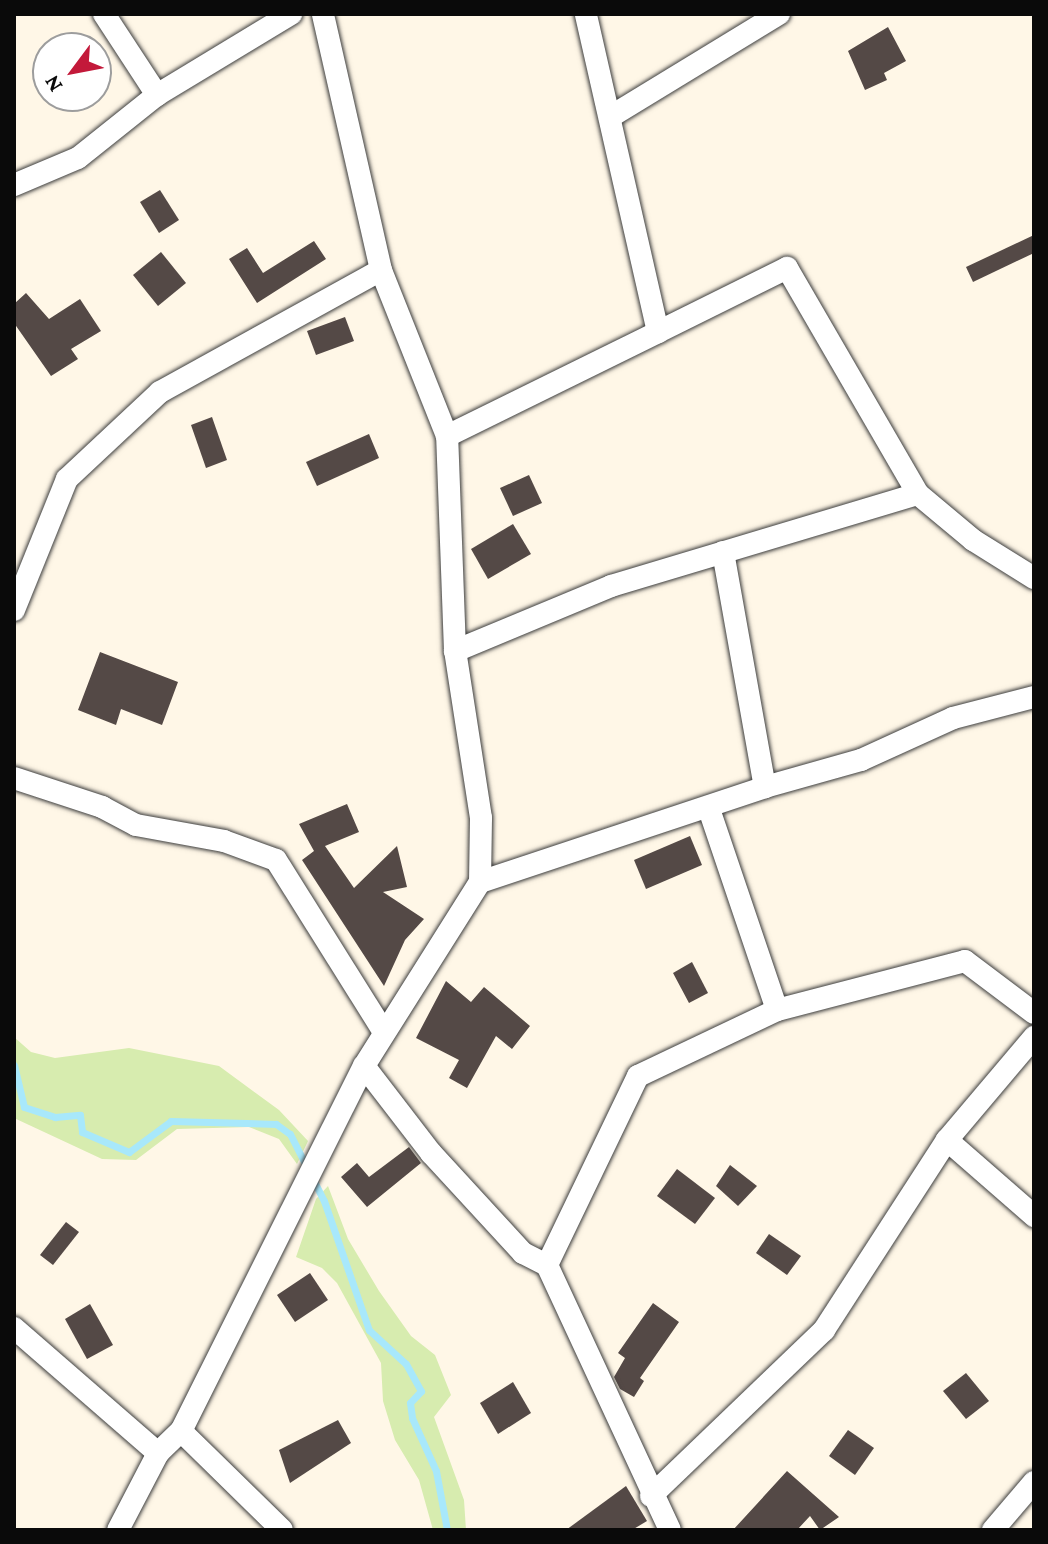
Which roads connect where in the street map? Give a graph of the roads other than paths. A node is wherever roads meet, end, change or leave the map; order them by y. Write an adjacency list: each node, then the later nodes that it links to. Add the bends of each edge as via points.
1 (104, 14): 6 (street)
2 (291, 14): 6 (street)
3 (323, 14): 9 (street)
4 (586, 14): 7 (street)
5 (779, 14): 7 (street)
6 (157, 95): 8 (street, via 78,158)
7 (610, 117): 10 (street)
8 (14, 185)
9 (381, 270): 11 (street); 15 (street, via 160,392 67,479)
10 (658, 332): 11 (street); 12 (street, via 787,268)
11 (447, 436): 16 (street)
12 (918, 494): 13 (street); 14 (street, via 973,540)
13 (723, 552): 16 (street, via 611,586); 19 (street)
14 (1034, 578)
15 (14, 610)
16 (455, 651): 21 (street, via 481,818)
17 (1034, 697): 19 (street, via 953,718 861,760)
18 (14, 778): 24 (street, via 102,807 136,825 224,841 276,860)
19 (765, 787): 20 (street)
20 (709, 809): 21 (street); 22 (street)
21 (480, 882): 24 (street)
22 (777, 1010): 23 (street, via 965,961); 29 (street, via 638,1076)
23 (1034, 1013)
24 (384, 1032): 26 (street)
25 (1034, 1037): 27 (street)
26 (364, 1066): 29 (street, via 431,1153 523,1253); 31 (street)
27 (947, 1140): 28 (street); 34 (street, via 824,1330)
28 (1034, 1216)
29 (547, 1265): 34 (street)
30 (14, 1328): 32 (street)
31 (181, 1431): 32 (street); 36 (street)
32 (158, 1453): 35 (street)
33 (1034, 1482): 38 (street)
34 (651, 1496): 37 (street)
35 (118, 1530)
36 (282, 1530)
37 (670, 1530)
38 (993, 1530)

